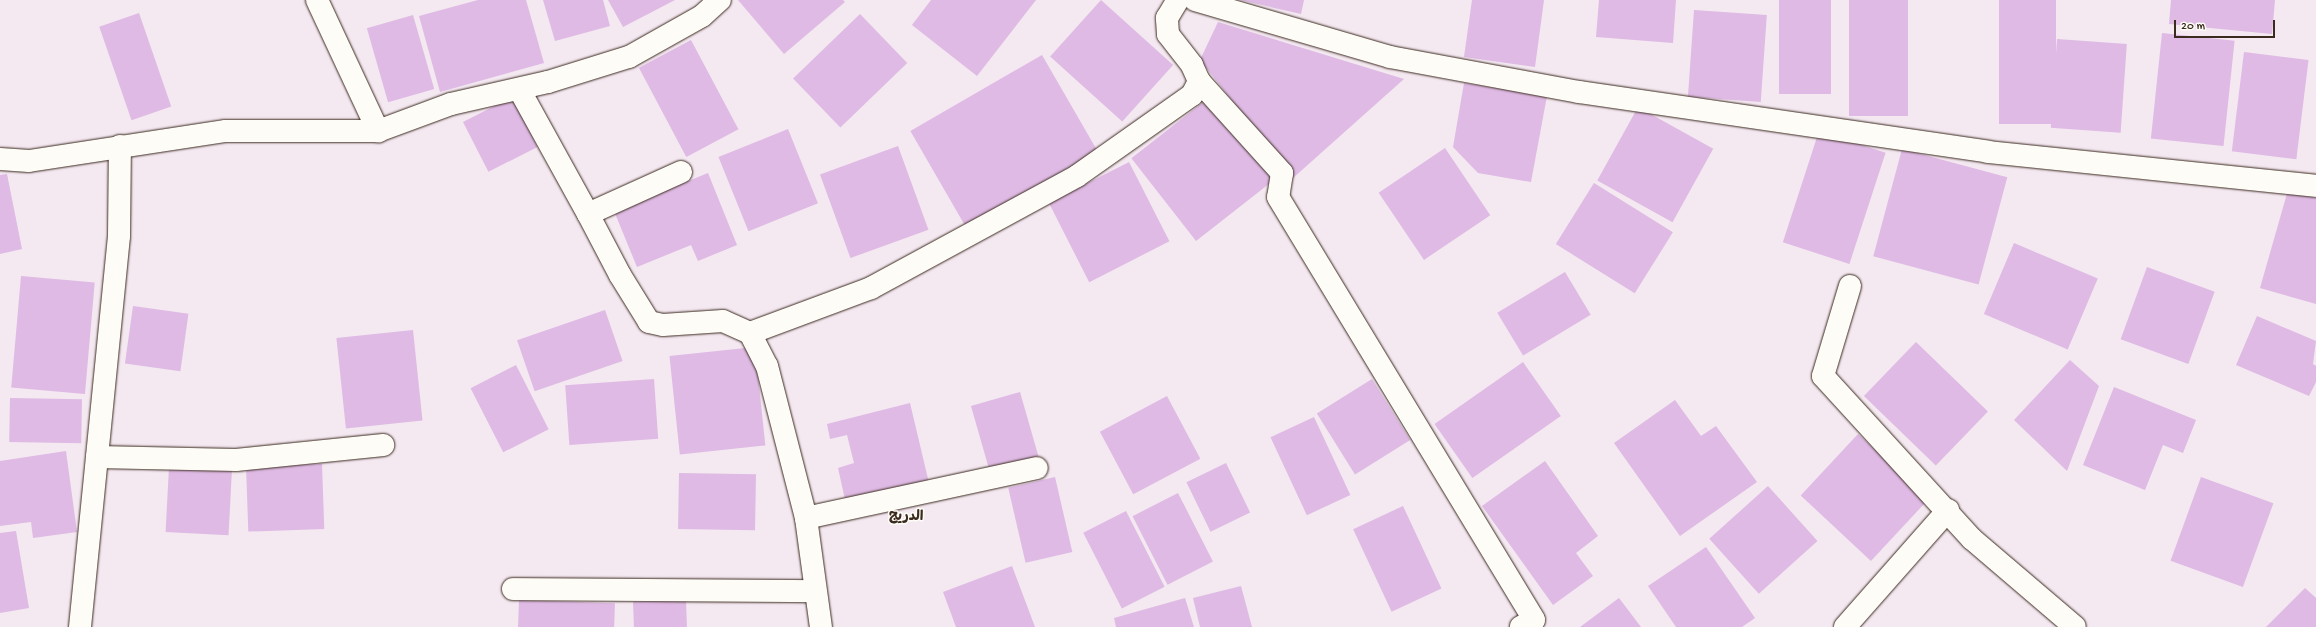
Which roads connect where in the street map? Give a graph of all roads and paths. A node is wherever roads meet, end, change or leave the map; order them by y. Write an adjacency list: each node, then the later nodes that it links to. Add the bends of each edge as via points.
1 (317, 0): 7 (street)
2 (720, 0): 6 (street, via 702,16 629,57)
3 (1178, 0): 5 (street, via 1167,18 1168,34 1192,65)
4 (1195, 0): 11 (street, via 1390,57 1579,92 1988,152)
5 (1199, 81): 14 (street, via 1192,95 1077,176 871,288); 22 (street, via 1282,173 1278,197)
6 (519, 89): 7 (street, via 451,104); 12 (street)
7 (378, 131): 8 (street, via 226,131)
8 (120, 146): 9 (street, via 29,161); 16 (street, via 119,236)
9 (0, 159)
10 (681, 172): 12 (street)
11 (2316, 186)
12 (588, 214): 14 (street, via 620,275 650,322 663,325 723,321)
13 (1850, 286): 18 (street, via 1823,376)
14 (750, 333): 19 (street, via 767,366)
15 (383, 445): 16 (street, via 236,460)
16 (97, 457): 23 (street)
17 (1037, 468): 19 (street)
18 (1948, 510): 25 (street); 26 (street, via 1972,539)
19 (806, 518): 21 (street)
20 (513, 589): 21 (street)
21 (815, 591): 24 (street)
22 (1531, 625)
23 (80, 627)
24 (821, 627)
25 (1845, 627)
26 (2075, 627)

